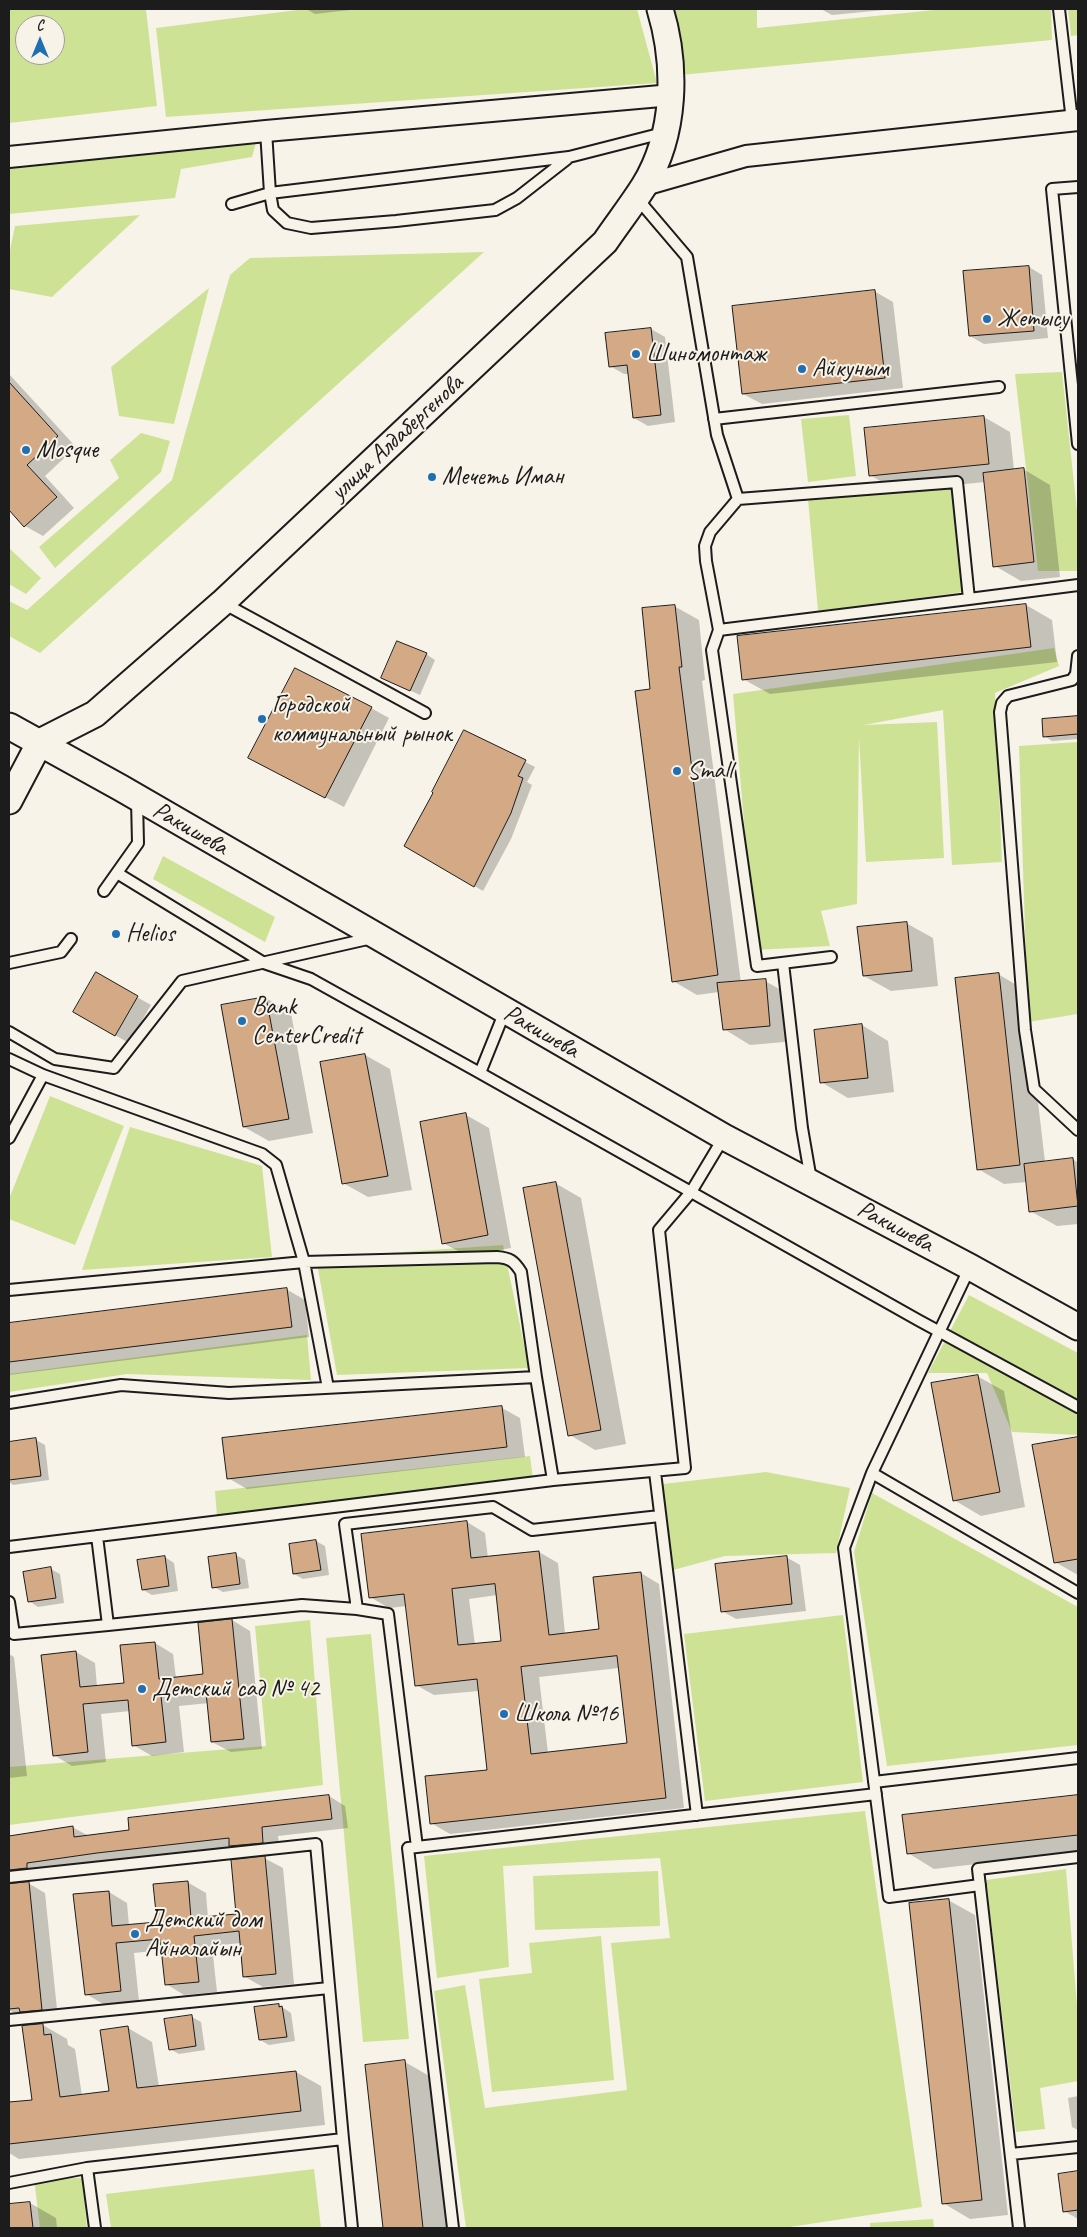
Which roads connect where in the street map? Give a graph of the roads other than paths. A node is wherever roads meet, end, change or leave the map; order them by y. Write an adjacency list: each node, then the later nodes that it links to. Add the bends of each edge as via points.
1 (660, 9): 3 (street, улица Алдабергенова, via 667,30)
2 (1059, 9): 4 (lane)
3 (672, 95): 5 (street); 6 (street, улица Алдабергенова)
4 (1075, 120): 10 (street, via 746,156)
5 (266, 131): 7 (street); 11 (lane)
6 (664, 133): 8 (lane); 10 (street, улица Алдабергенова, via 661,150)
7 (9, 157)
8 (569, 158): 11 (lane); 11 (lane, via 506,206 484,212 311,228 281,219 274,210)
9 (1078, 187): 15 (lane, via 1052,189)
10 (641, 191): 14 (lane, via 687,257); 19 (street, улица Алдабергенова, via 604,242)
11 (270, 193): 12 (lane)
12 (232, 204)
13 (999, 387): 14 (lane)
14 (714, 419): 16 (lane)
15 (1078, 444)
16 (738, 499): 18 (lane, via 957,482); 20 (lane, via 710,532 705,546)
17 (1078, 585): 18 (lane)
18 (969, 599): 20 (lane)
19 (222, 603): 22 (lane); 24 (street, улица Алдабергенова, via 95,714)
20 (719, 630): 34 (lane, via 712,650 757,966)
21 (1078, 656): 41 (lane, via 1072,680 1008,696 1000,712 1025,1030 1034,1089)
22 (425, 714)
23 (9, 726): 24 (street, Ракишева)
24 (40, 742): 25 (street, Ракишева); 26 (street)
25 (137, 798): 27 (lane, via 138,843); 29 (street, Ракишева)
26 (9, 801)
27 (117, 873): 28 (lane); 33 (lane)
28 (104, 891)
29 (377, 937): 33 (lane); 36 (street, Ракишева)
30 (71, 939): 32 (lane, via 62,952)
31 (831, 956): 34 (lane)
32 (11, 962): 35 (lane)
33 (264, 963): 37 (lane, via 182,981 114,1068 55,1060); 39 (lane, via 311,979)
34 (782, 963): 44 (lane)
35 (9, 972)
36 (504, 1011): 39 (lane); 42 (street, Ракишева)
37 (9, 1032)
38 (9, 1059): 40 (lane)
39 (480, 1073): 45 (lane)
40 (43, 1075): 43 (lane); 46 (lane, via 262,1154 276,1165)
41 (1078, 1130)
42 (724, 1137): 44 (street, Ракишева); 45 (lane)
43 (9, 1138)
44 (811, 1183): 47 (street, Ракишева)
45 (691, 1192): 50 (lane); 55 (lane, via 659,1230 685,1468)
46 (304, 1262): 48 (lane); 51 (lane, via 508,1258 521,1272); 52 (lane)
47 (970, 1267): 49 (street, Ракишева); 50 (lane)
48 (9, 1290)
49 (1078, 1327)
50 (938, 1331): 54 (lane); 56 (lane)
51 (536, 1377): 52 (lane); 57 (lane)
52 (328, 1388): 53 (lane, via 229,1393 121,1385)
53 (9, 1403)
54 (1078, 1407)
55 (654, 1472): 57 (lane); 58 (lane)
56 (872, 1473): 61 (lane); 66 (lane, via 844,1548)
57 (553, 1480): 59 (lane)
58 (660, 1516): 63 (lane, via 532,1530 493,1507 345,1524); 68 (lane)
59 (97, 1536): 60 (lane); 64 (lane)
60 (9, 1547)
61 (1078, 1593)
62 (9, 1602): 64 (lane, via 14,1634)
63 (357, 1609): 64 (lane, via 302,1606); 69 (lane, via 388,1614)
64 (108, 1625)
65 (1078, 1758): 66 (lane)
66 (874, 1782): 67 (lane)
67 (876, 1794): 68 (lane); 72 (lane, via 889,1896)
68 (697, 1815): 69 (lane)
69 (417, 1848): 82 (lane, via 408,1848)
70 (1078, 1857): 72 (lane, via 978,1869)
71 (9, 1877): 73 (lane, via 316,1844)
72 (980, 1885): 77 (lane)
73 (329, 1988): 74 (lane); 75 (lane)
74 (9, 2020)
75 (342, 2139): 78 (lane); 81 (lane)
76 (1078, 2147): 77 (lane)
77 (1011, 2154): 83 (lane)
78 (87, 2168): 79 (lane); 80 (lane)
79 (9, 2183)
80 (95, 2228)
81 (352, 2228)
82 (453, 2228)
83 (1019, 2228)

